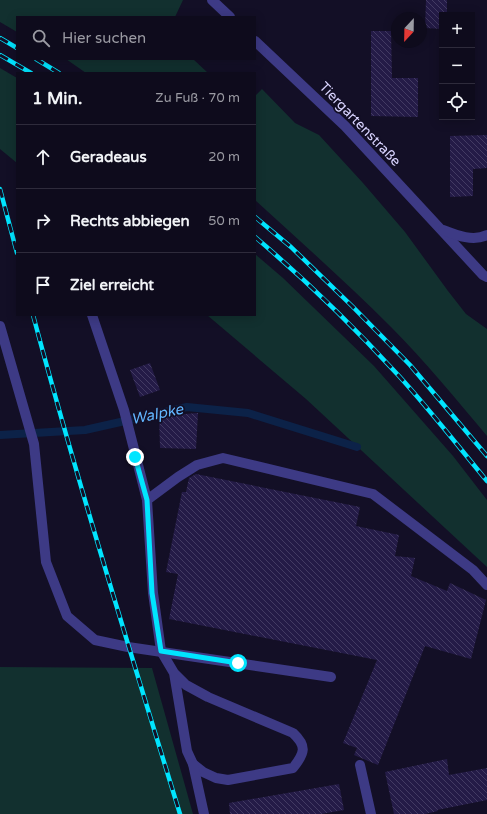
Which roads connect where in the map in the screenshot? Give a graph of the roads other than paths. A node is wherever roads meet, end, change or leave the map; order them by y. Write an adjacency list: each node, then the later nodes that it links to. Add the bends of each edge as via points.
1 (212, 0): 2 (street)
2 (229, 16)
3 (256, 42): 4 (street, Tiergartenstraße, via 345,126)
4 (441, 230): 5 (street, Tiergartenstraße, via 461,237); 6 (street, Tiergartenstraße, via 483,276)
5 (487, 235)
6 (487, 277)
7 (92, 316): 9 (street, via 124,410)
8 (0, 326): 11 (street, via 34,444 46,562 67,616 95,640)
9 (147, 500): 10 (street, via 198,465 223,458 373,494 473,570); 11 (street, via 152,593)
10 (487, 585)
11 (161, 651): 12 (street); 13 (street)
12 (174, 673): 14 (street, via 187,751); 14 (street, via 186,685 208,697 293,733 301,740 303,748 300,759 293,768 228,780 216,778)
13 (331, 678)
14 (193, 764): 16 (street)
15 (360, 765): 17 (street)
16 (204, 814)
17 (371, 814)

